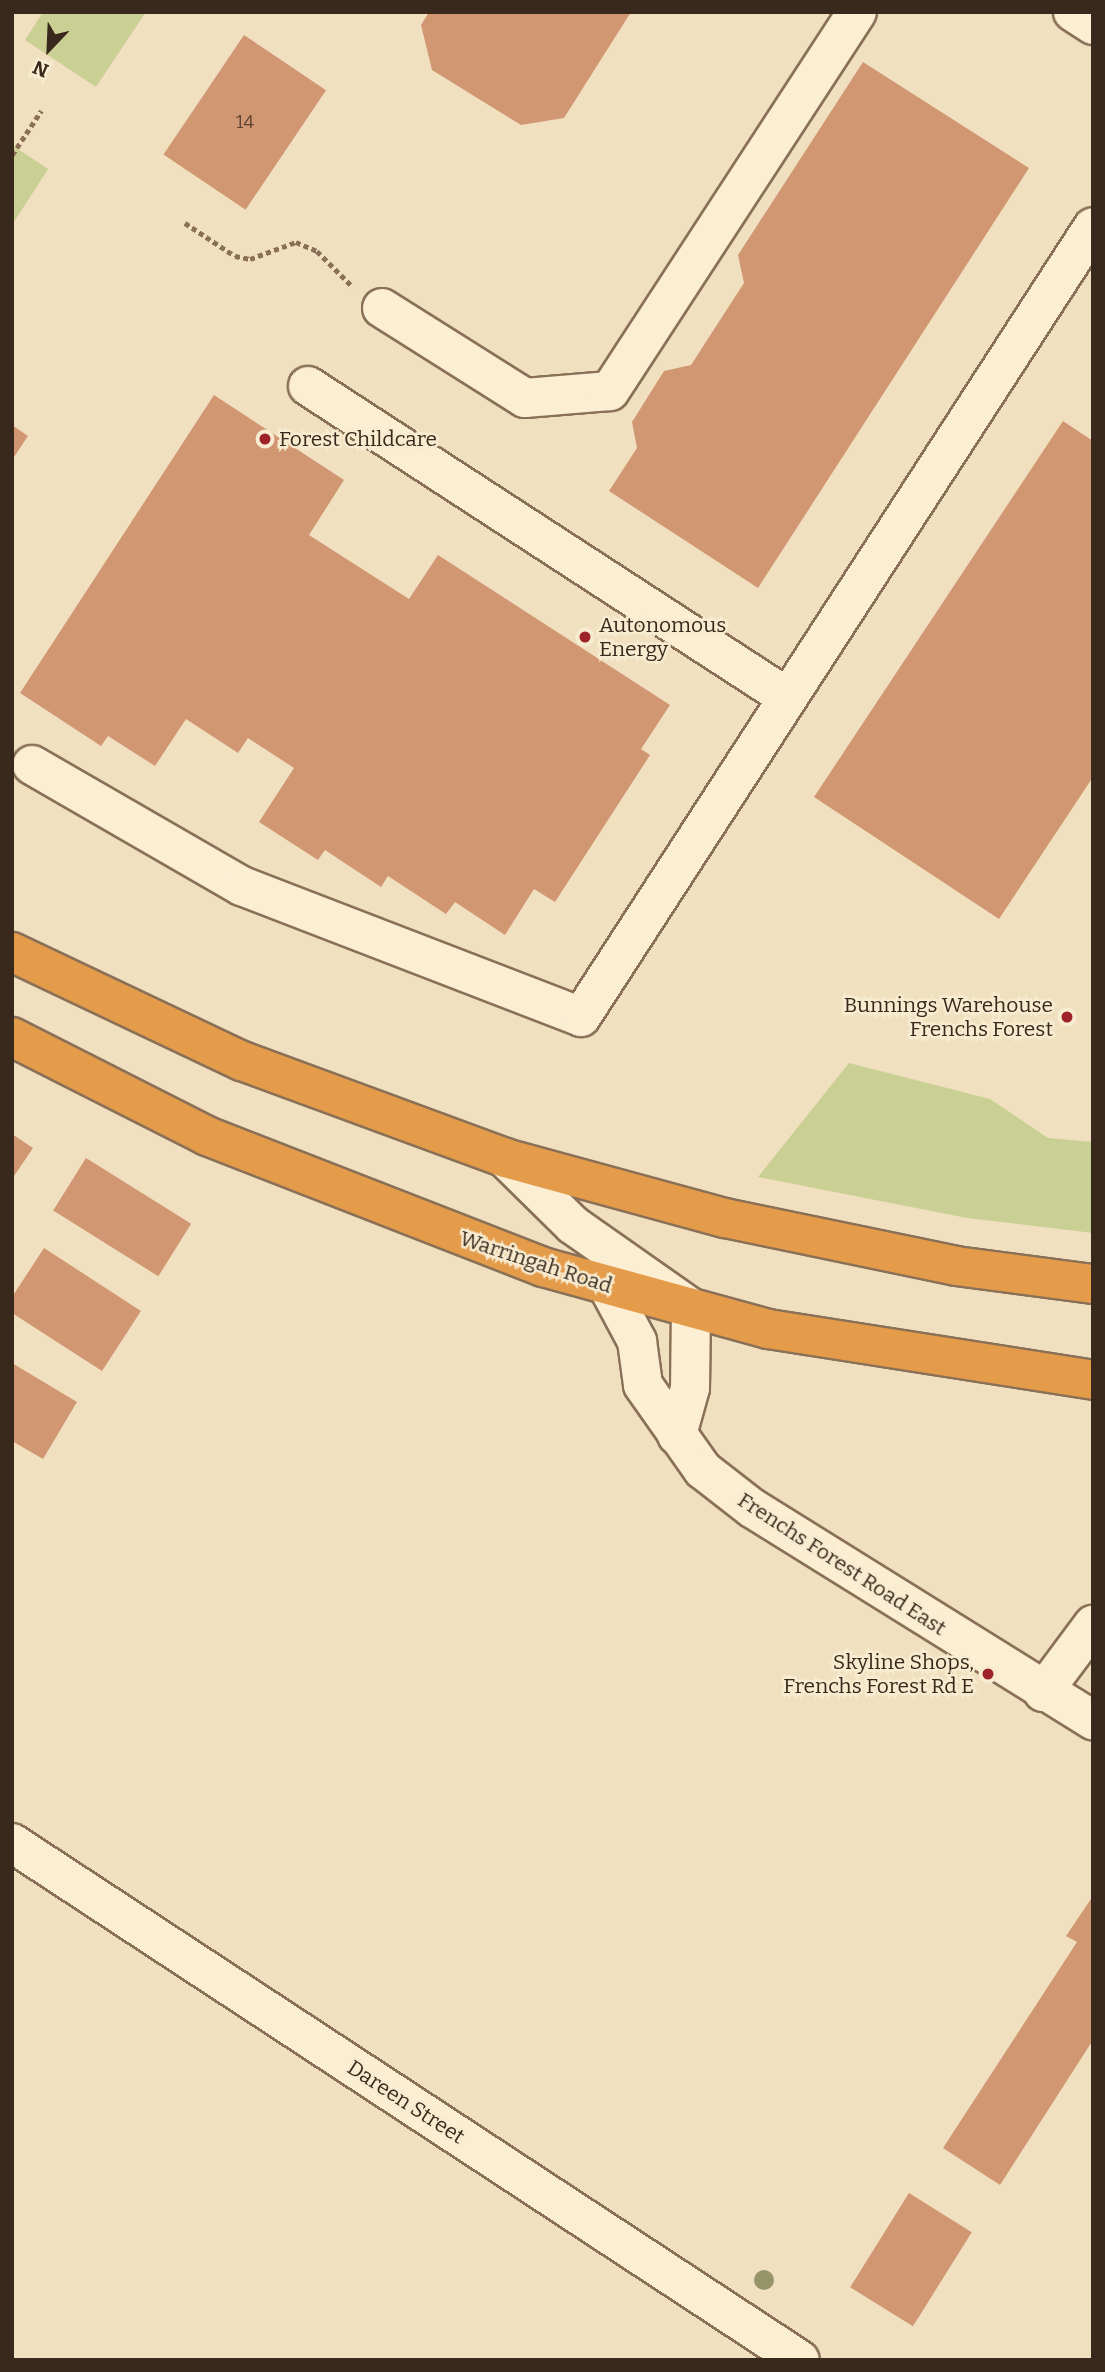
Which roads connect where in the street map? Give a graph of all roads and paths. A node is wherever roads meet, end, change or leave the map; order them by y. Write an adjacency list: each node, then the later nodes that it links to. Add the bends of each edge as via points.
1 (857, 12): 8 (street, via 610,391 526,398)
2 (1073, 12): 3 (street)
3 (1093, 25)
4 (41, 111): 5 (path)
5 (12, 155)
6 (185, 223): 8 (path, via 235,256 250,259 296,242 317,251)
7 (1093, 227): 10 (street)
8 (382, 309)
9 (308, 386): 10 (street)
10 (788, 698): 11 (street, via 582,1017 242,886)
11 (32, 765)
12 (12, 952): 14 (highway, via 242,1061)
13 (12, 1037): 16 (highway, Warringah Road, via 207,1136 409,1220)
14 (505, 1158): 15 (highway, via 725,1218 956,1266); 17 (street, via 572,1225)
15 (1093, 1284)
16 (607, 1286): 17 (highway, Warringah Road); 19 (street, Frenchs Forest Road East, via 637,1341 643,1385)
17 (691, 1308): 18 (highway, Warringah Road, via 768,1329 974,1366); 19 (street, via 691,1388)
18 (1093, 1380)
19 (677, 1435): 21 (street, Frenchs Forest Road East, via 704,1470 752,1508)
20 (1093, 1625): 21 (street)
21 (1044, 1692): 22 (street, Frenchs Forest Road East)
22 (1093, 1720)
23 (12, 1843): 24 (street, Dareen Street)
24 (800, 2360)

